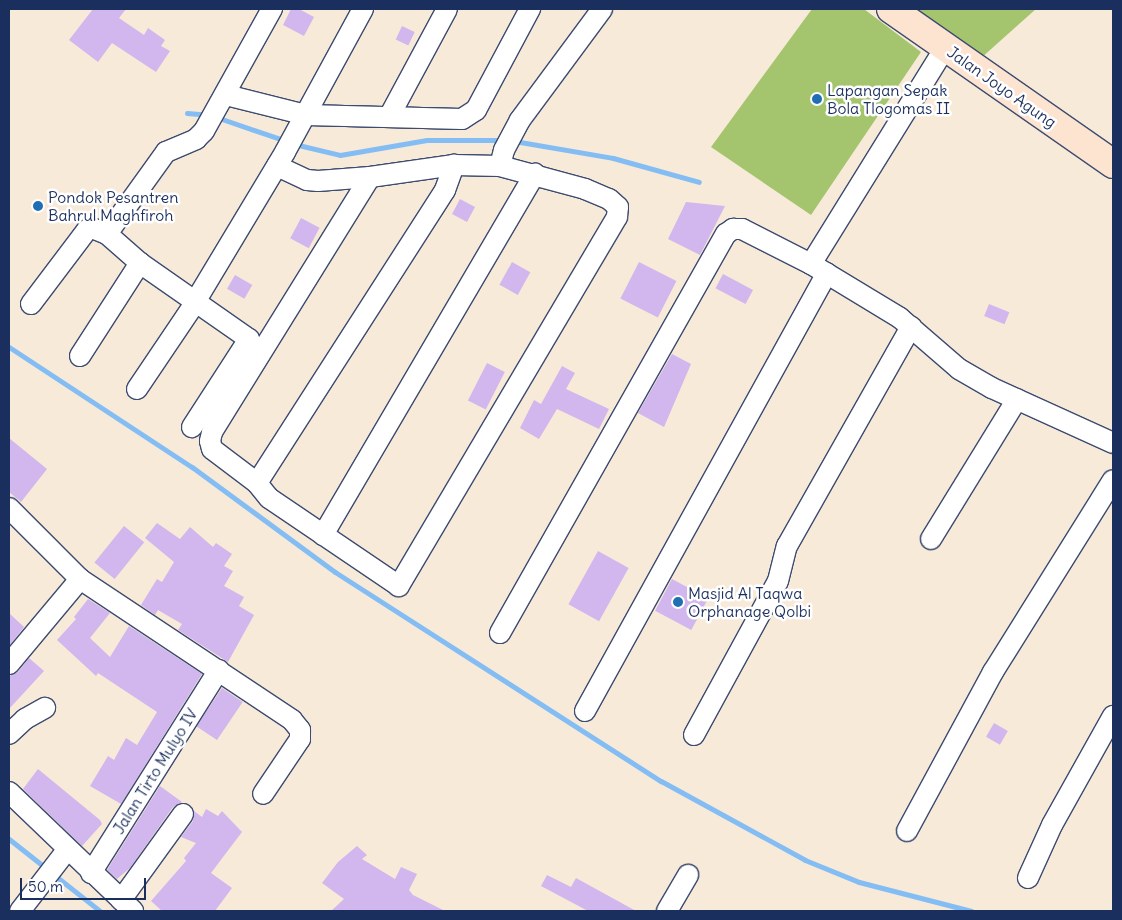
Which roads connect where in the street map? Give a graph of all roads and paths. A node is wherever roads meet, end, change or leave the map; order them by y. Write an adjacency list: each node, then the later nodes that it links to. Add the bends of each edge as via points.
1 (272, 9): 8 (street)
2 (363, 9): 10 (street)
3 (447, 9): 9 (street)
4 (530, 9): 9 (street, via 472,115 462,119)
5 (602, 9): 11 (street, via 520,120)
6 (891, 9): 7 (main road, Jalan Joyo Agung)
7 (946, 48): 13 (main road, Jalan Joyo Agung); 19 (street)
8 (226, 94): 10 (street); 17 (street, via 196,139 166,152)
9 (390, 115): 10 (street)
10 (301, 124): 12 (street)
11 (502, 158): 14 (street); 15 (street)
12 (281, 159): 16 (street, via 307,180); 20 (street)
13 (1113, 164)
14 (454, 165): 16 (street); 29 (street, via 445,190)
15 (535, 174): 31 (street); 31 (street, via 610,199 618,207 616,217 417,558 396,587)
16 (370, 177): 29 (street, via 212,432 212,449)
17 (107, 234): 18 (street); 21 (street, via 92,228 87,230)
18 (140, 263): 20 (street); 23 (street)
19 (819, 269): 22 (street); 34 (street, via 742,229 733,229 726,234); 38 (street)
20 (197, 300): 24 (street); 26 (street, via 249,339)
21 (31, 304)
22 (911, 327): 25 (street, via 959,369); 41 (street, via 787,546 778,582)
23 (80, 356)
24 (137, 389)
25 (1017, 399): 27 (street, via 1067,419); 32 (street)
26 (192, 427)
27 (1113, 443)
28 (1113, 480): 45 (street, via 993,672)
29 (257, 483): 31 (street, via 269,498)
30 (9, 508): 33 (street)
31 (323, 535)
32 (931, 539)
33 (80, 580): 35 (street); 36 (street)
34 (500, 633)
35 (9, 664)
36 (220, 670): 43 (street, via 292,720 300,730 300,739); 47 (street, Jalan Tirto Mulyo IV)
37 (45, 708): 40 (street, via 25,719)
38 (585, 711)
39 (1113, 716): 49 (street, via 1052,825)
40 (9, 734)
41 (694, 735)
42 (9, 792): 46 (street)
43 (263, 794)
44 (183, 814): 50 (street)
45 (908, 830)
46 (57, 865): 47 (street); 51 (street)
47 (92, 873): 50 (street)
48 (688, 875): 52 (street)
49 (1028, 878)
50 (127, 906)
51 (20, 911)
52 (667, 911)

